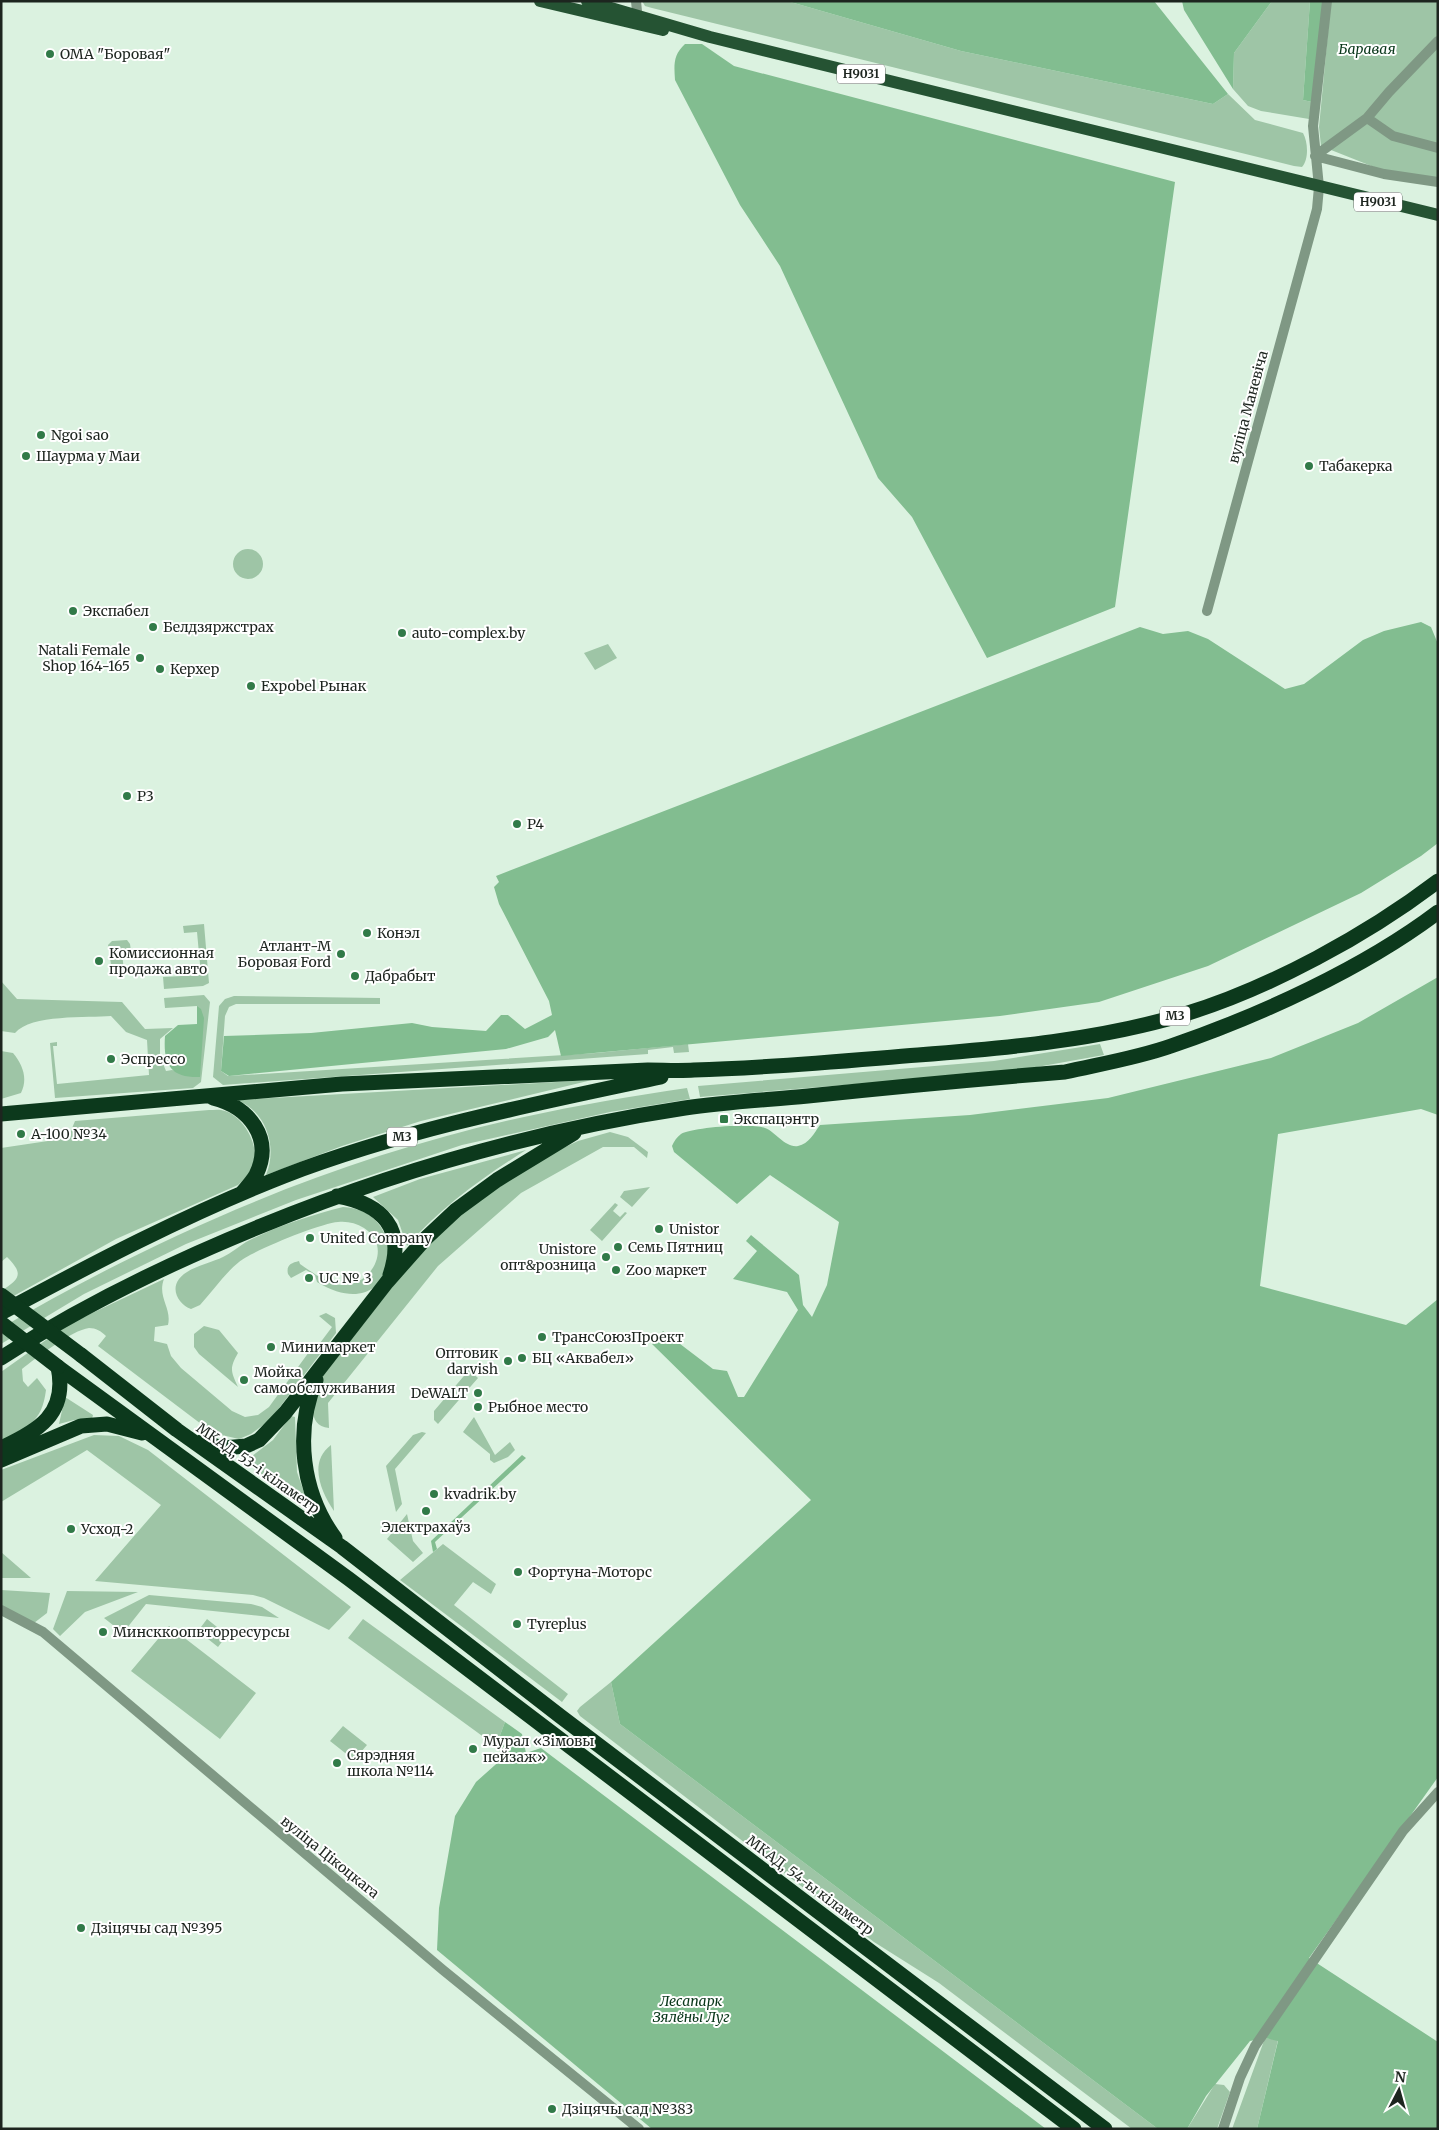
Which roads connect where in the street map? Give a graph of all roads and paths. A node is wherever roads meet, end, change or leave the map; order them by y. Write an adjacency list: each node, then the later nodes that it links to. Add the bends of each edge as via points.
1 (540, 1): 5 (main road, Н9031)
2 (587, 1): 5 (main road, Н9031)
3 (636, 1): 5 (street)
4 (1328, 1): 9 (street, вуліца Маневіча, via 1313,126)
5 (638, 20): 11 (main road, Н9031)
6 (1438, 41): 7 (street)
7 (1367, 118): 8 (street, via 1393,136); 9 (street)
8 (1438, 148)
9 (1315, 156): 10 (street, via 1384,174); 11 (street, вуліца Маневіча)
10 (1438, 182)
11 (1319, 187): 12 (main road, Н9031); 13 (street, вуліца Маневіча, via 1317,210)
12 (1438, 215)
13 (1207, 611)
14 (1438, 881): 16 (highway, М3, via 1405,906 1331,949 1264,983 1185,1014 1092,1036 994,1049)
15 (1437, 913): 19 (highway, М3, via 1371,955 1266,1008 1170,1047 1122,1060 1064,1072 696,1106)
16 (692, 1071): 17 (highway, via 648,1070 342,1084); 20 (highway, М3, via 483,1116 381,1143)
17 (207, 1096): 18 (highway); 20 (highway, via 240,1109 259,1135 262,1153 258,1169)
18 (1, 1114)
19 (591, 1125): 21 (highway, М3, via 492,1147 413,1169); 22 (highway, via 528,1160 456,1210)
20 (240, 1195): 24 (highway, М3, via 124,1247)
21 (335, 1196): 22 (highway, via 369,1206 386,1220 394,1235 396,1253); 26 (highway, М3, via 193,1254 110,1294)
22 (387, 1282): 27 (highway)
23 (1, 1295): 29 (highway, МКАД, 53-і кіламетр, bridge)
24 (1, 1313)
25 (1, 1323): 28 (highway, bridge)
26 (1, 1358)
27 (323, 1364): 29 (highway, via 269,1430 246,1446 214,1446); 33 (highway, via 305,1415 303,1439 313,1498)
28 (58, 1367): 30 (highway); 31 (highway, via 60,1386 52,1415 30,1435)
29 (177, 1430): 33 (highway, МКАД, 53-і кіламетр)
30 (150, 1435): 32 (highway, via 107,1424 81,1426); 38 (highway, via 349,1579)
31 (1, 1448)
32 (1, 1460)
33 (342, 1548): 35 (highway, МКАД, 53-і кіламетр)
34 (1, 1610): 37 (street, вуліца Цікоцкага, via 42,1632 442,1970)
35 (496, 1666): 39 (highway, МКАД, 54-ы кіламетр)
36 (1438, 1792): 40 (street, via 1403,1831 1255,2046)
37 (639, 2129)
38 (1074, 2129)
39 (1105, 2129)
40 (1223, 2129)

